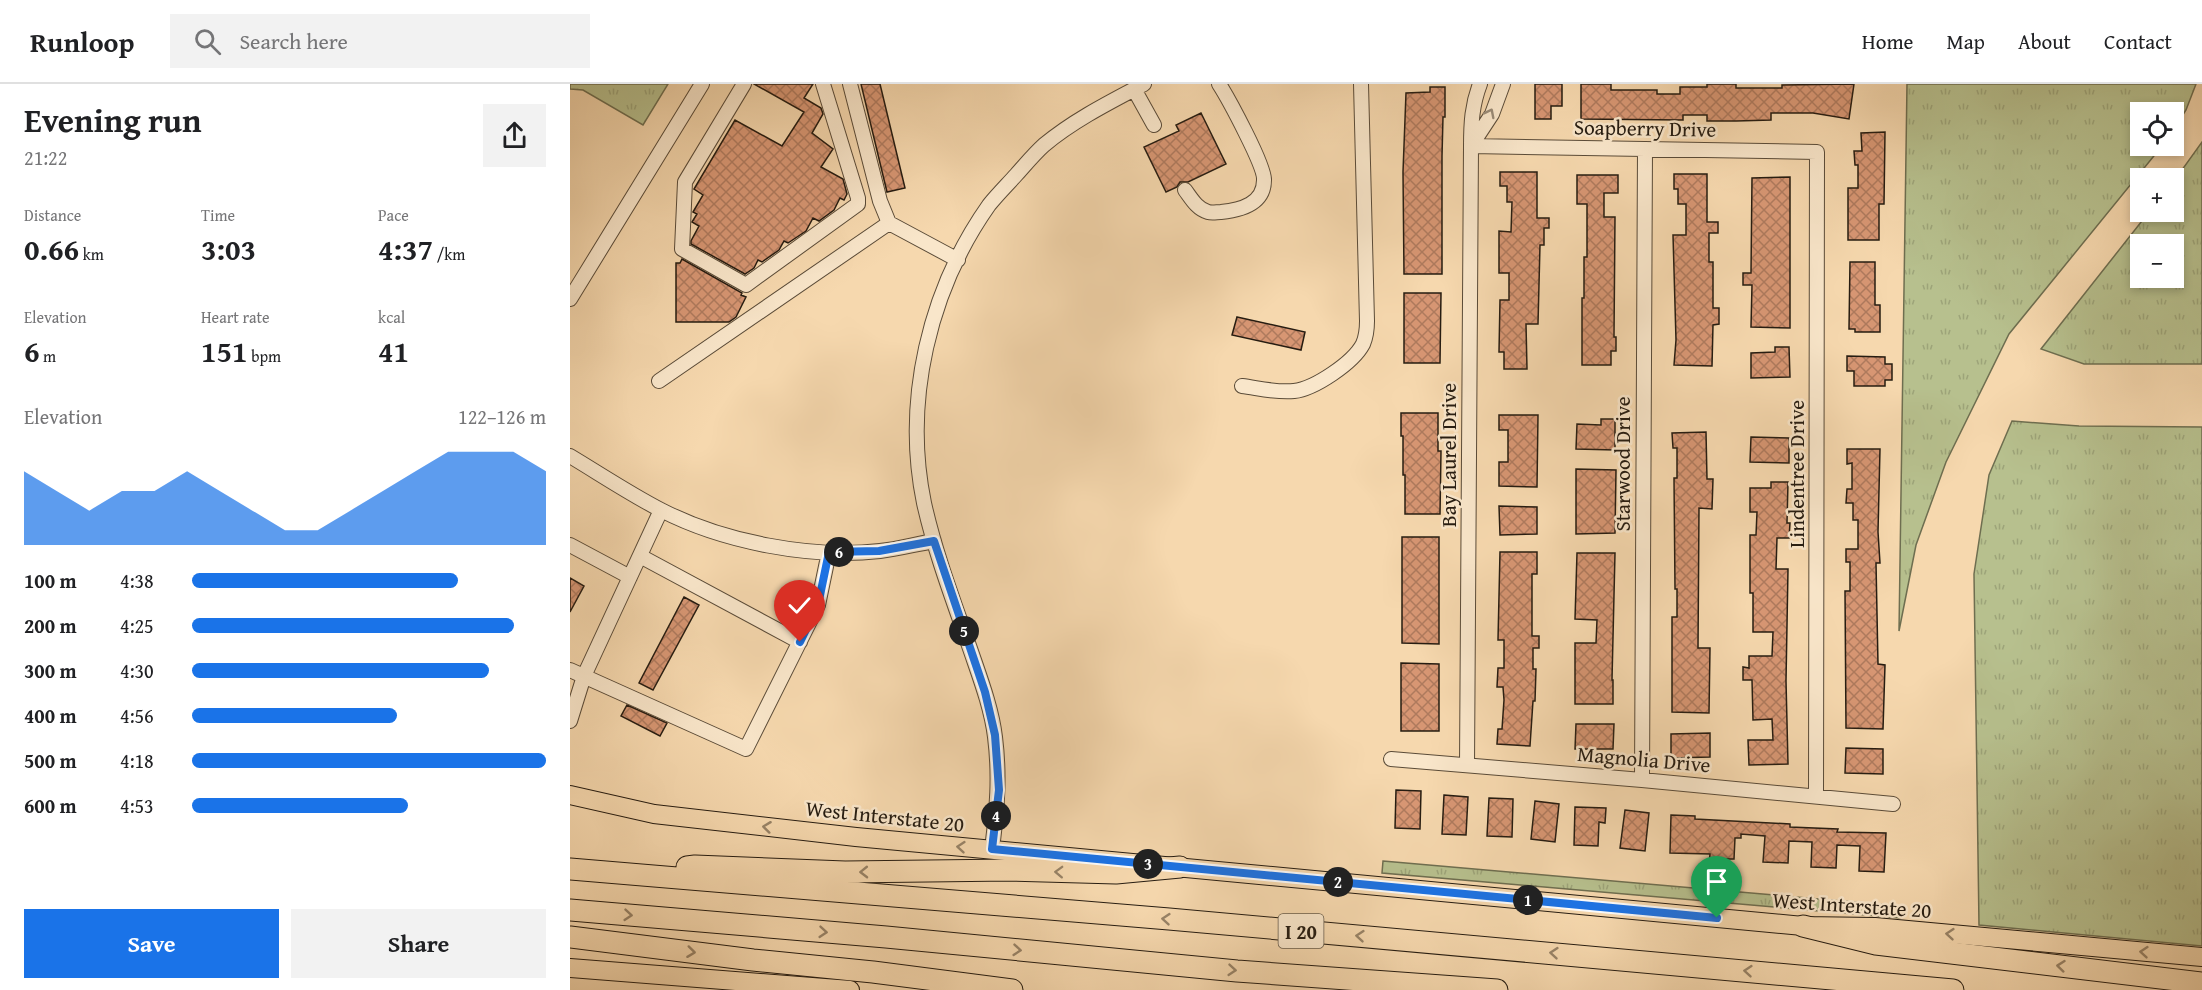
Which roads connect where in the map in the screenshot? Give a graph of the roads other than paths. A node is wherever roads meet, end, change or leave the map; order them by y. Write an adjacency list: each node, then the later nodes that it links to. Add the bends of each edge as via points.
1 (702, 84): 17 (street)
2 (744, 84): 3 (street, via 685,182 682,249 747,285 858,204)
3 (823, 84)
4 (850, 84): 15 (street, via 880,201)
5 (1219, 84): 14 (street, via 1265,179 1252,204 1235,211 1209,213 1197,206)
6 (1361, 84): 19 (street, via 1367,321 1362,346 1317,384 1304,389)
7 (1480, 84): 11 (street, Bay Laurel Drive, via 1471,116)
8 (1503, 84): 11 (street, one-way to 8, via 1492,114)
9 (1139, 87): 10 (street); 16 (street, via 1042,147 990,204)
10 (1154, 125)
11 (1471, 146): 12 (street, Soapberry Drive); 32 (street, Bay Laurel Drive)
12 (1645, 149): 13 (street, Soapberry Drive); 33 (street, Starwood Drive)
13 (1817, 152): 35 (street, Lindentree Drive)
14 (1185, 190)
15 (890, 223): 16 (street); 18 (street)
16 (958, 260): 22 (street, via 927,340 920,378 918,461)
17 (570, 299)
18 (659, 381)
19 (1242, 386)
20 (570, 456): 21 (street)
21 (661, 510): 24 (street, via 712,532 764,545); 25 (street)
22 (934, 541): 24 (street, via 879,551); 39 (street, via 985,692 995,735 999,790)
23 (570, 545): 26 (street)
24 (829, 552): 27 (street, via 818,605)
25 (640, 556): 26 (street); 27 (street)
26 (630, 577): 29 (street)
27 (800, 642): 29 (street, via 746,749)
28 (570, 670): 29 (street)
29 (584, 676): 30 (street)
30 (570, 721)
31 (1391, 759): 32 (street, Magnolia Drive)
32 (1467, 765): 33 (street, Magnolia Drive)
33 (1641, 780): 35 (street, Magnolia Drive)
34 (570, 795): 38 (main road, West Interstate 20)
35 (1816, 796): 36 (street, Magnolia Drive)
36 (1893, 804)
37 (570, 807): 38 (main road)
38 (654, 814): 39 (main road, West Interstate 20, one-way to 38)
39 (992, 849): 40 (main road, West Interstate 20)
40 (1180, 867): 42 (highway, one-way to 42, via 1116,873 845,872 695,866); 44 (main road, West Interstate 20)
41 (570, 869): 42 (highway, I 20)
42 (648, 876): 52 (highway, I 20, one-way to 42)
43 (570, 910): 51 (highway, I 20, one-way to 51, via 1237,971)
44 (1803, 926): 46 (main road, West Interstate 20, one-way to 44, via 1875,927); 48 (highway, one-way to 44, via 1876,944)
45 (570, 937): 50 (highway, one-way to 50)
46 (2202, 957)
47 (570, 968): 49 (main road)
48 (2202, 983)
49 (850, 990)
50 (1012, 990)
51 (1497, 990)
52 (1953, 990)

